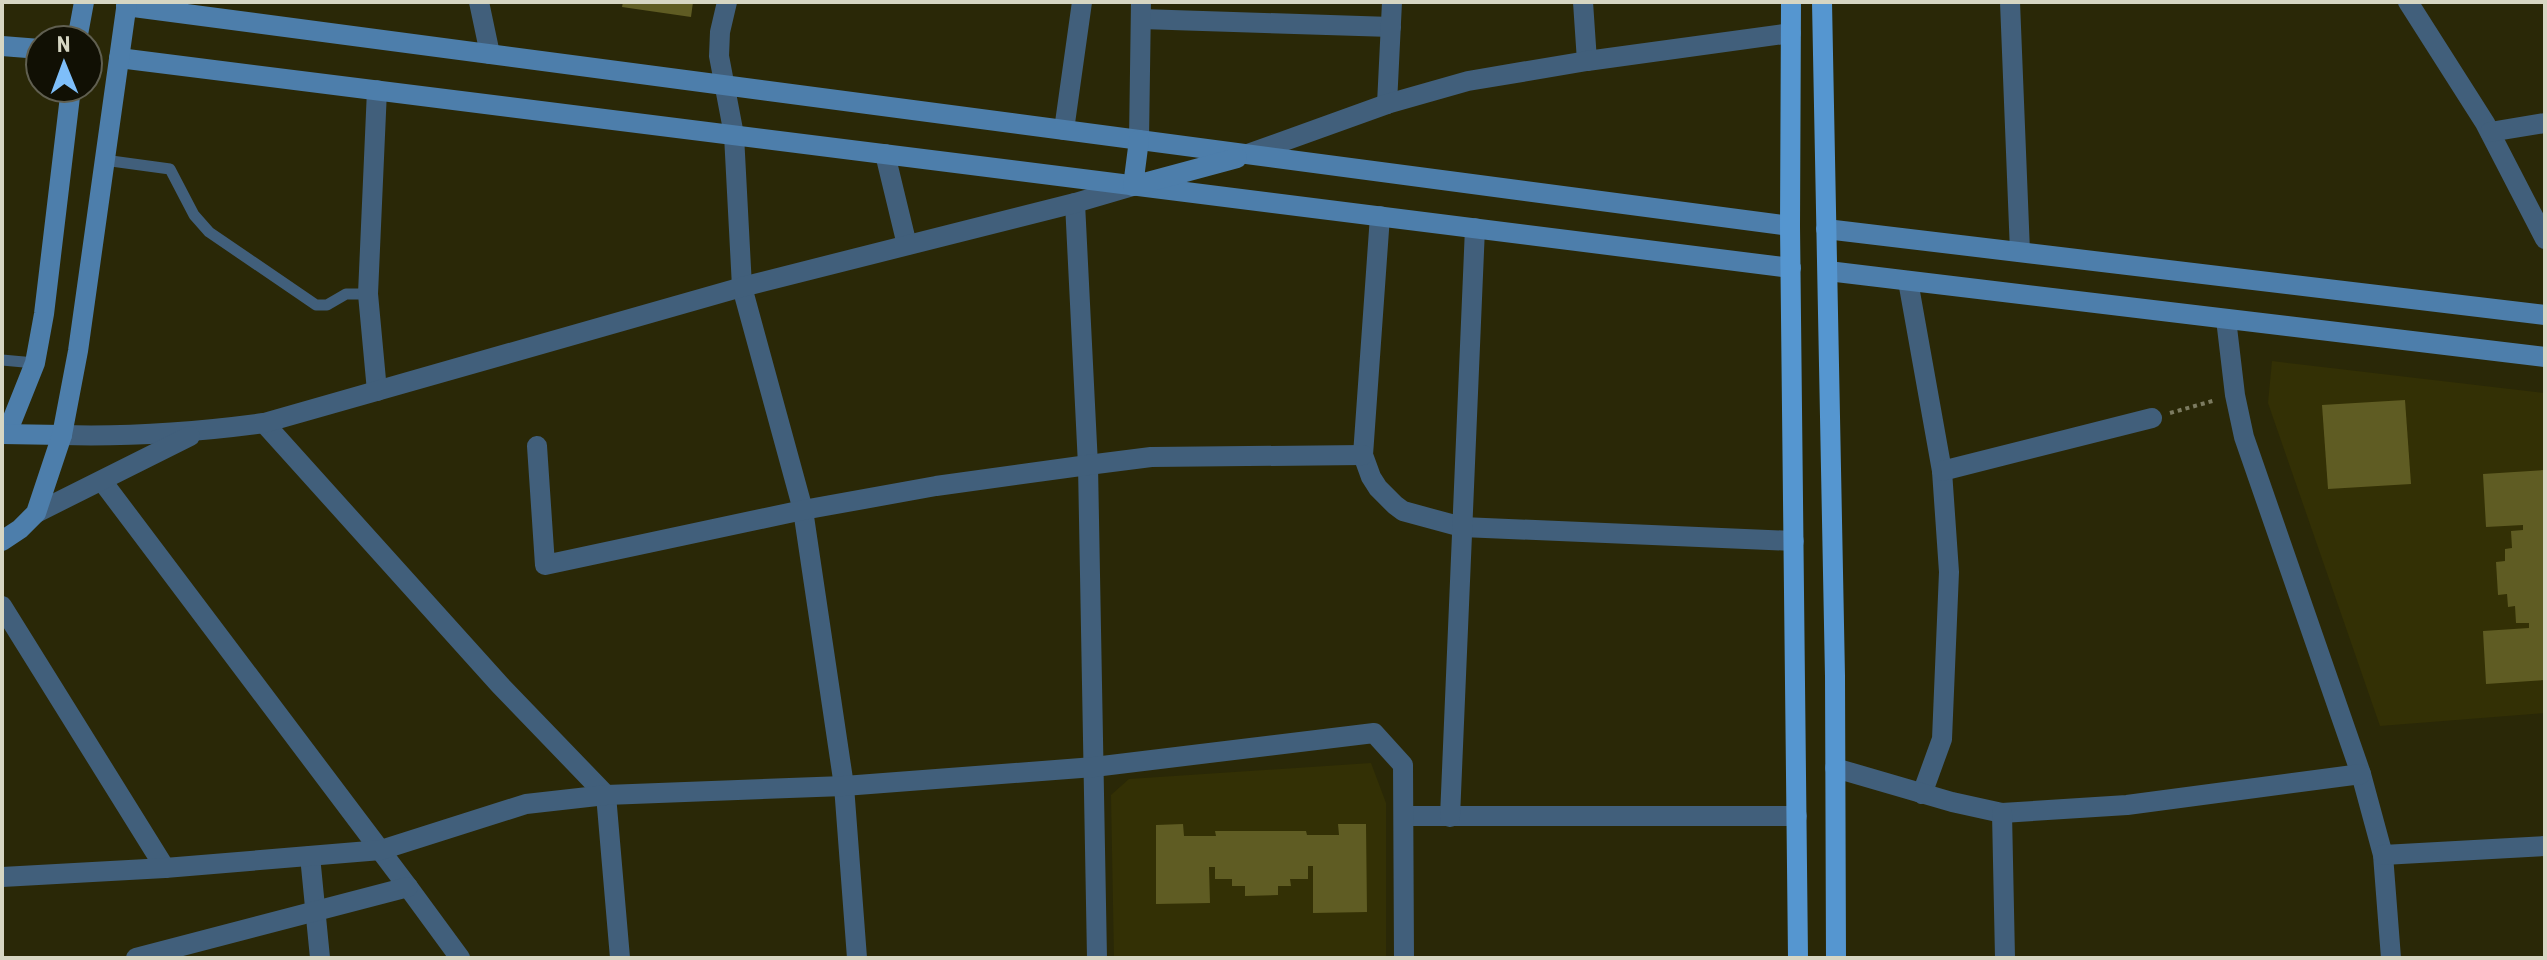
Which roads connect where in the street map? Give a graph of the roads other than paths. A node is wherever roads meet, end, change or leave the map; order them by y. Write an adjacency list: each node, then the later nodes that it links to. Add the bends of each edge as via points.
1 (84, 2): 13 (street)
2 (479, 2): 18 (street)
3 (727, 2): 21 (street, via 719,44)
4 (1082, 2): 26 (street)
5 (1392, 2): 14 (street)
6 (1583, 2): 20 (street)
7 (1791, 2): 15 (main road)
8 (1822, 2): 38 (main road)
9 (2010, 2): 41 (street)
10 (2408, 2): 27 (street)
11 (127, 4): 18 (street); 19 (street)
12 (1141, 11): 14 (street); 29 (street)
13 (80, 24)
14 (1391, 27): 24 (street)
15 (1791, 33): 20 (street); 36 (main road)
16 (2, 46): 17 (street)
17 (24, 48)
18 (490, 54): 21 (street)
19 (119, 58): 22 (street); 32 (street)
20 (1587, 61): 24 (street, via 1468,81)
21 (724, 86): 26 (street); 28 (street)
22 (377, 90): 28 (street); 46 (street)
23 (69, 104): 51 (street)
24 (1387, 104): 31 (street)
25 (2545, 123): 27 (street)
26 (1064, 130): 29 (street)
27 (2490, 132): 39 (street)
28 (734, 135): 30 (street); 45 (street)
29 (1139, 140): 31 (street); 33 (street)
30 (885, 154): 33 (street); 40 (street)
31 (1248, 154): 33 (street); 36 (street)
32 (104, 160): 46 (lane, via 170,169 209,232 316,305 346,294); 57 (street)
33 (1133, 186): 34 (street); 35 (street)
34 (1075, 203): 40 (street); 60 (street)
35 (1380, 216): 37 (street); 59 (street)
36 (1790, 226): 42 (main road)
37 (1475, 228): 42 (street); 65 (street)
38 (1826, 229): 41 (street); 43 (main road)
39 (2545, 239)
40 (907, 245): 45 (street)
41 (2020, 252): 47 (street)
42 (1791, 268): 67 (main road)
43 (1828, 271): 44 (street); 70 (main road)
44 (1908, 281): 48 (street); 61 (street)
45 (742, 287): 52 (street); 63 (street)
46 (368, 294): 52 (street)
47 (2545, 315)
48 (2226, 319): 49 (street); 71 (street, via 2244,437)
49 (2545, 357)
50 (2, 360): 51 (lane)
51 (35, 363): 56 (street)
52 (377, 391): 54 (street)
53 (2152, 418): 61 (street)
54 (264, 423): 55 (street); 74 (street)
55 (197, 432): 57 (street); 62 (street)
56 (2, 433): 57 (street)
57 (62, 435): 64 (street)
58 (537, 446): 63 (street, via 545,565)
59 (1363, 455): 60 (street, via 1151,457); 65 (street, via 1371,477 1403,511)
60 (1088, 465): 63 (street); 69 (street)
61 (1942, 471): 73 (street, via 1949,572 1942,739)
62 (102, 481): 64 (street); 80 (street)
63 (803, 510): 72 (street)
64 (36, 513): 66 (street)
65 (1462, 527): 67 (street); 78 (street)
66 (2, 541)
67 (1794, 541): 77 (main road)
68 (2, 606): 83 (street)
69 (1094, 767): 72 (street); 76 (street, via 1374,733 1403,765); 92 (street)
70 (1835, 768): 73 (street); 95 (main road)
71 (2361, 774): 75 (street, via 2127,805); 81 (street)
72 (844, 786): 74 (street); 91 (street)
73 (1922, 794): 75 (street)
74 (606, 795): 80 (street, via 526,804); 90 (street)
75 (2002, 813): 96 (street)
76 (1404, 816): 78 (street); 93 (street)
77 (1797, 816): 78 (street); 94 (main road)
78 (1450, 817)
79 (2545, 846): 81 (street)
80 (381, 850): 82 (street); 85 (street)
81 (2383, 855): 97 (street)
82 (310, 856): 83 (street); 86 (street)
83 (165, 868): 84 (street)
84 (2, 877)
85 (408, 887): 86 (street); 89 (street)
86 (315, 911): 87 (street); 88 (street)
87 (136, 958)
88 (320, 958)
89 (460, 958)
90 (620, 958)
91 (857, 958)
92 (1097, 958)
93 (1404, 958)
94 (1798, 958)
95 (1836, 958)
96 (2005, 958)
97 (2391, 958)

